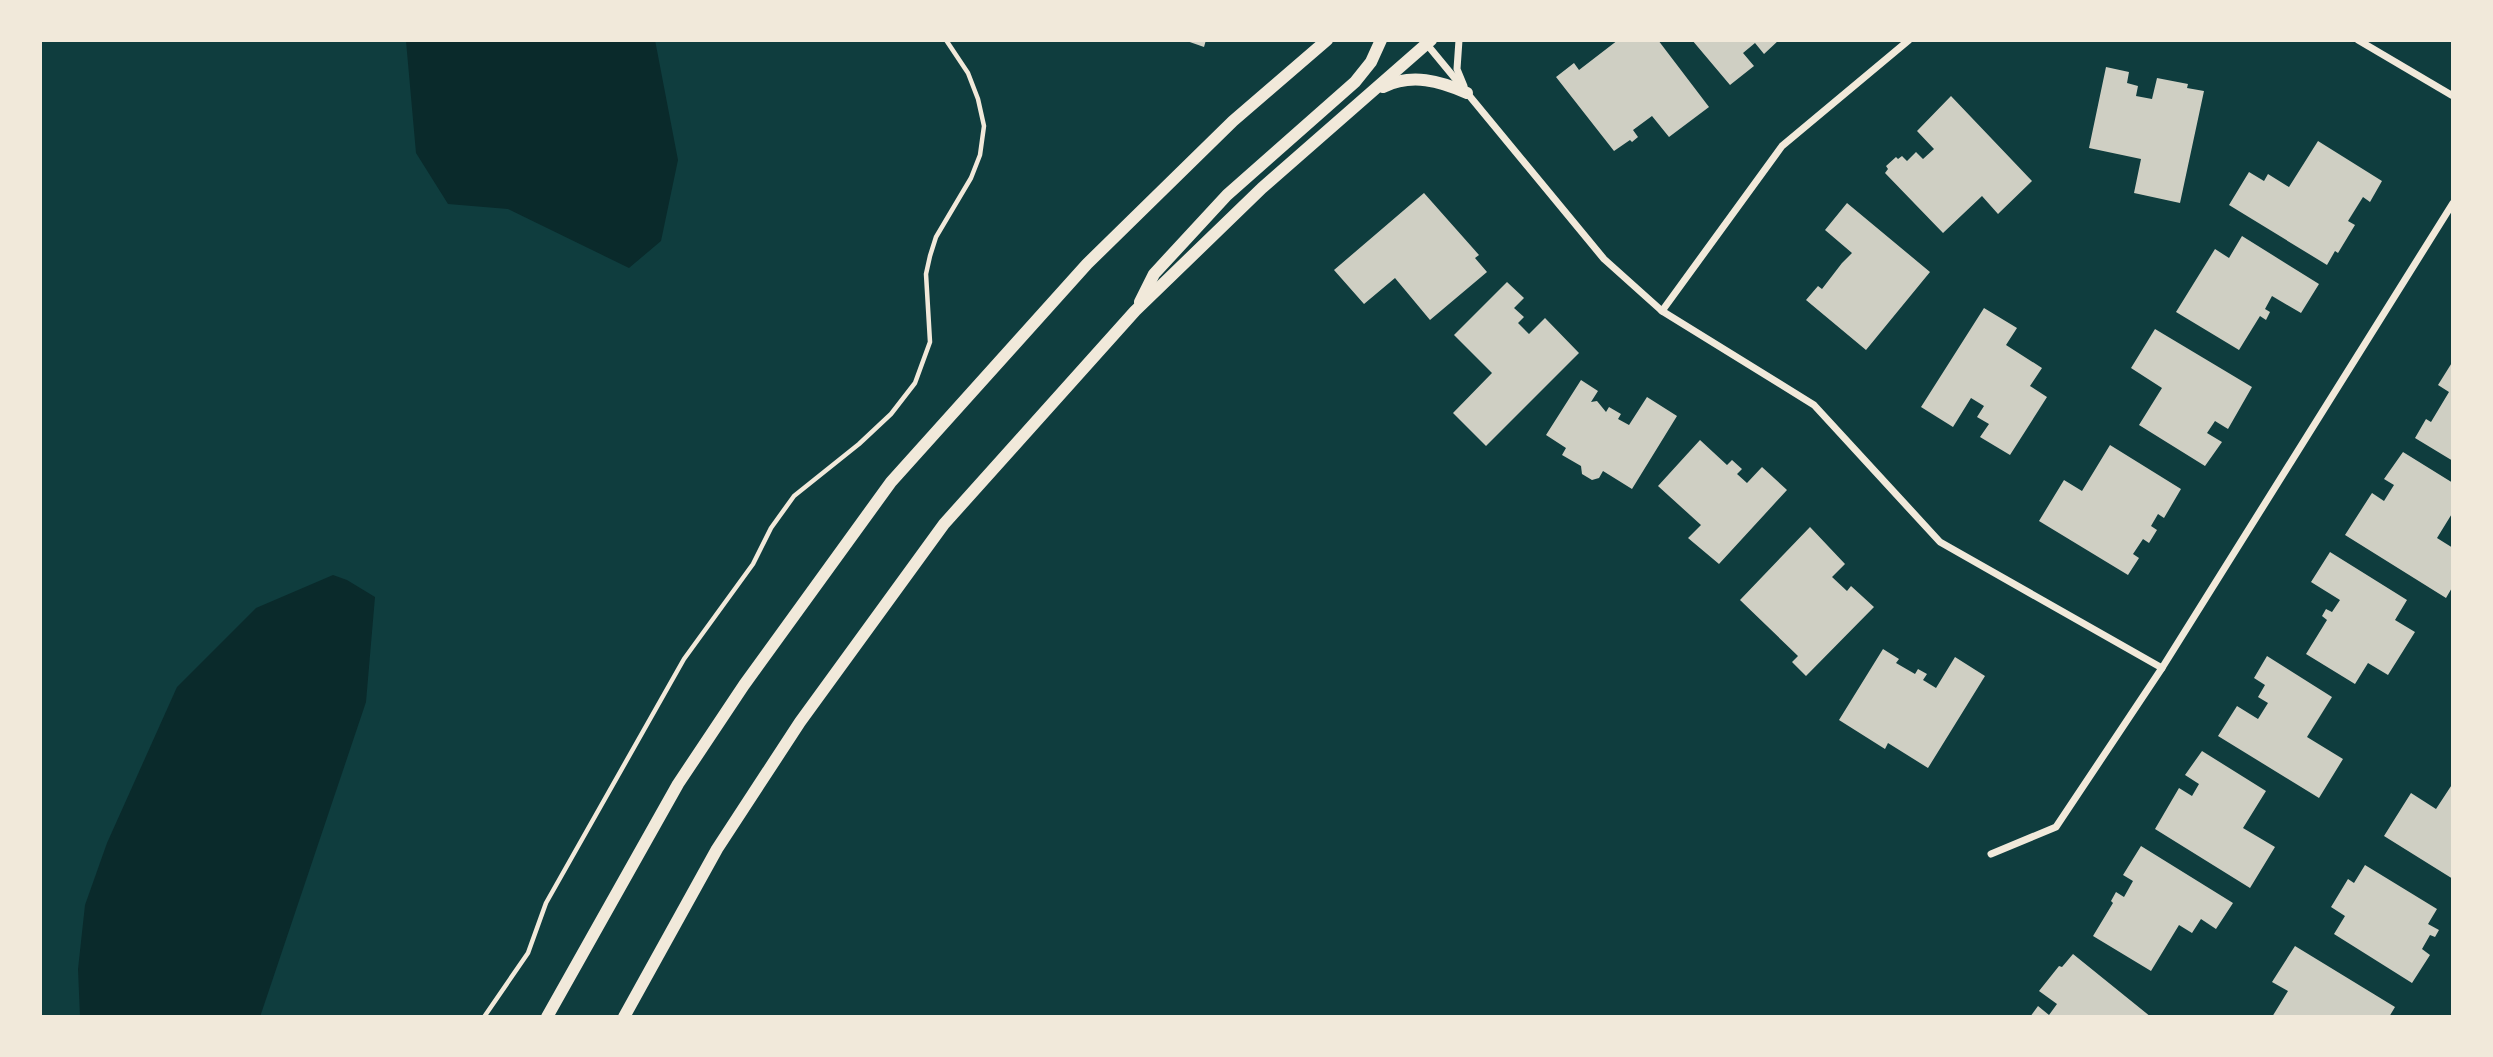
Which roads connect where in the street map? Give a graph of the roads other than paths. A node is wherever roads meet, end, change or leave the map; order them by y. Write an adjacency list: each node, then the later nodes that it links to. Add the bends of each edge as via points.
1 (1327, 40): 15 (street, via 1233,121 1087,264 891,482 678,784)
2 (1381, 40): 11 (street, via 1356,82 1194,229 1154,274)
3 (1459, 40): 8 (street, via 1457,69)
4 (1909, 40): 12 (street, via 1782,146)
5 (2358, 40): 9 (street)
6 (1426, 41): 7 (street); 8 (street)
7 (1370, 93): 8 (street, via 1398,81 1421,79); 11 (street, via 1262,188)
8 (1467, 93): 12 (street, via 1604,260)
9 (2453, 96)
10 (2453, 204): 13 (street)
11 (1135, 311): 16 (street, via 944,524 824,689 718,849)
12 (1662, 311): 13 (street, via 1814,405 1940,542)
13 (2162, 668): 14 (street, via 2056,827)
14 (1991, 853)
15 (547, 1017)
16 (624, 1017)

